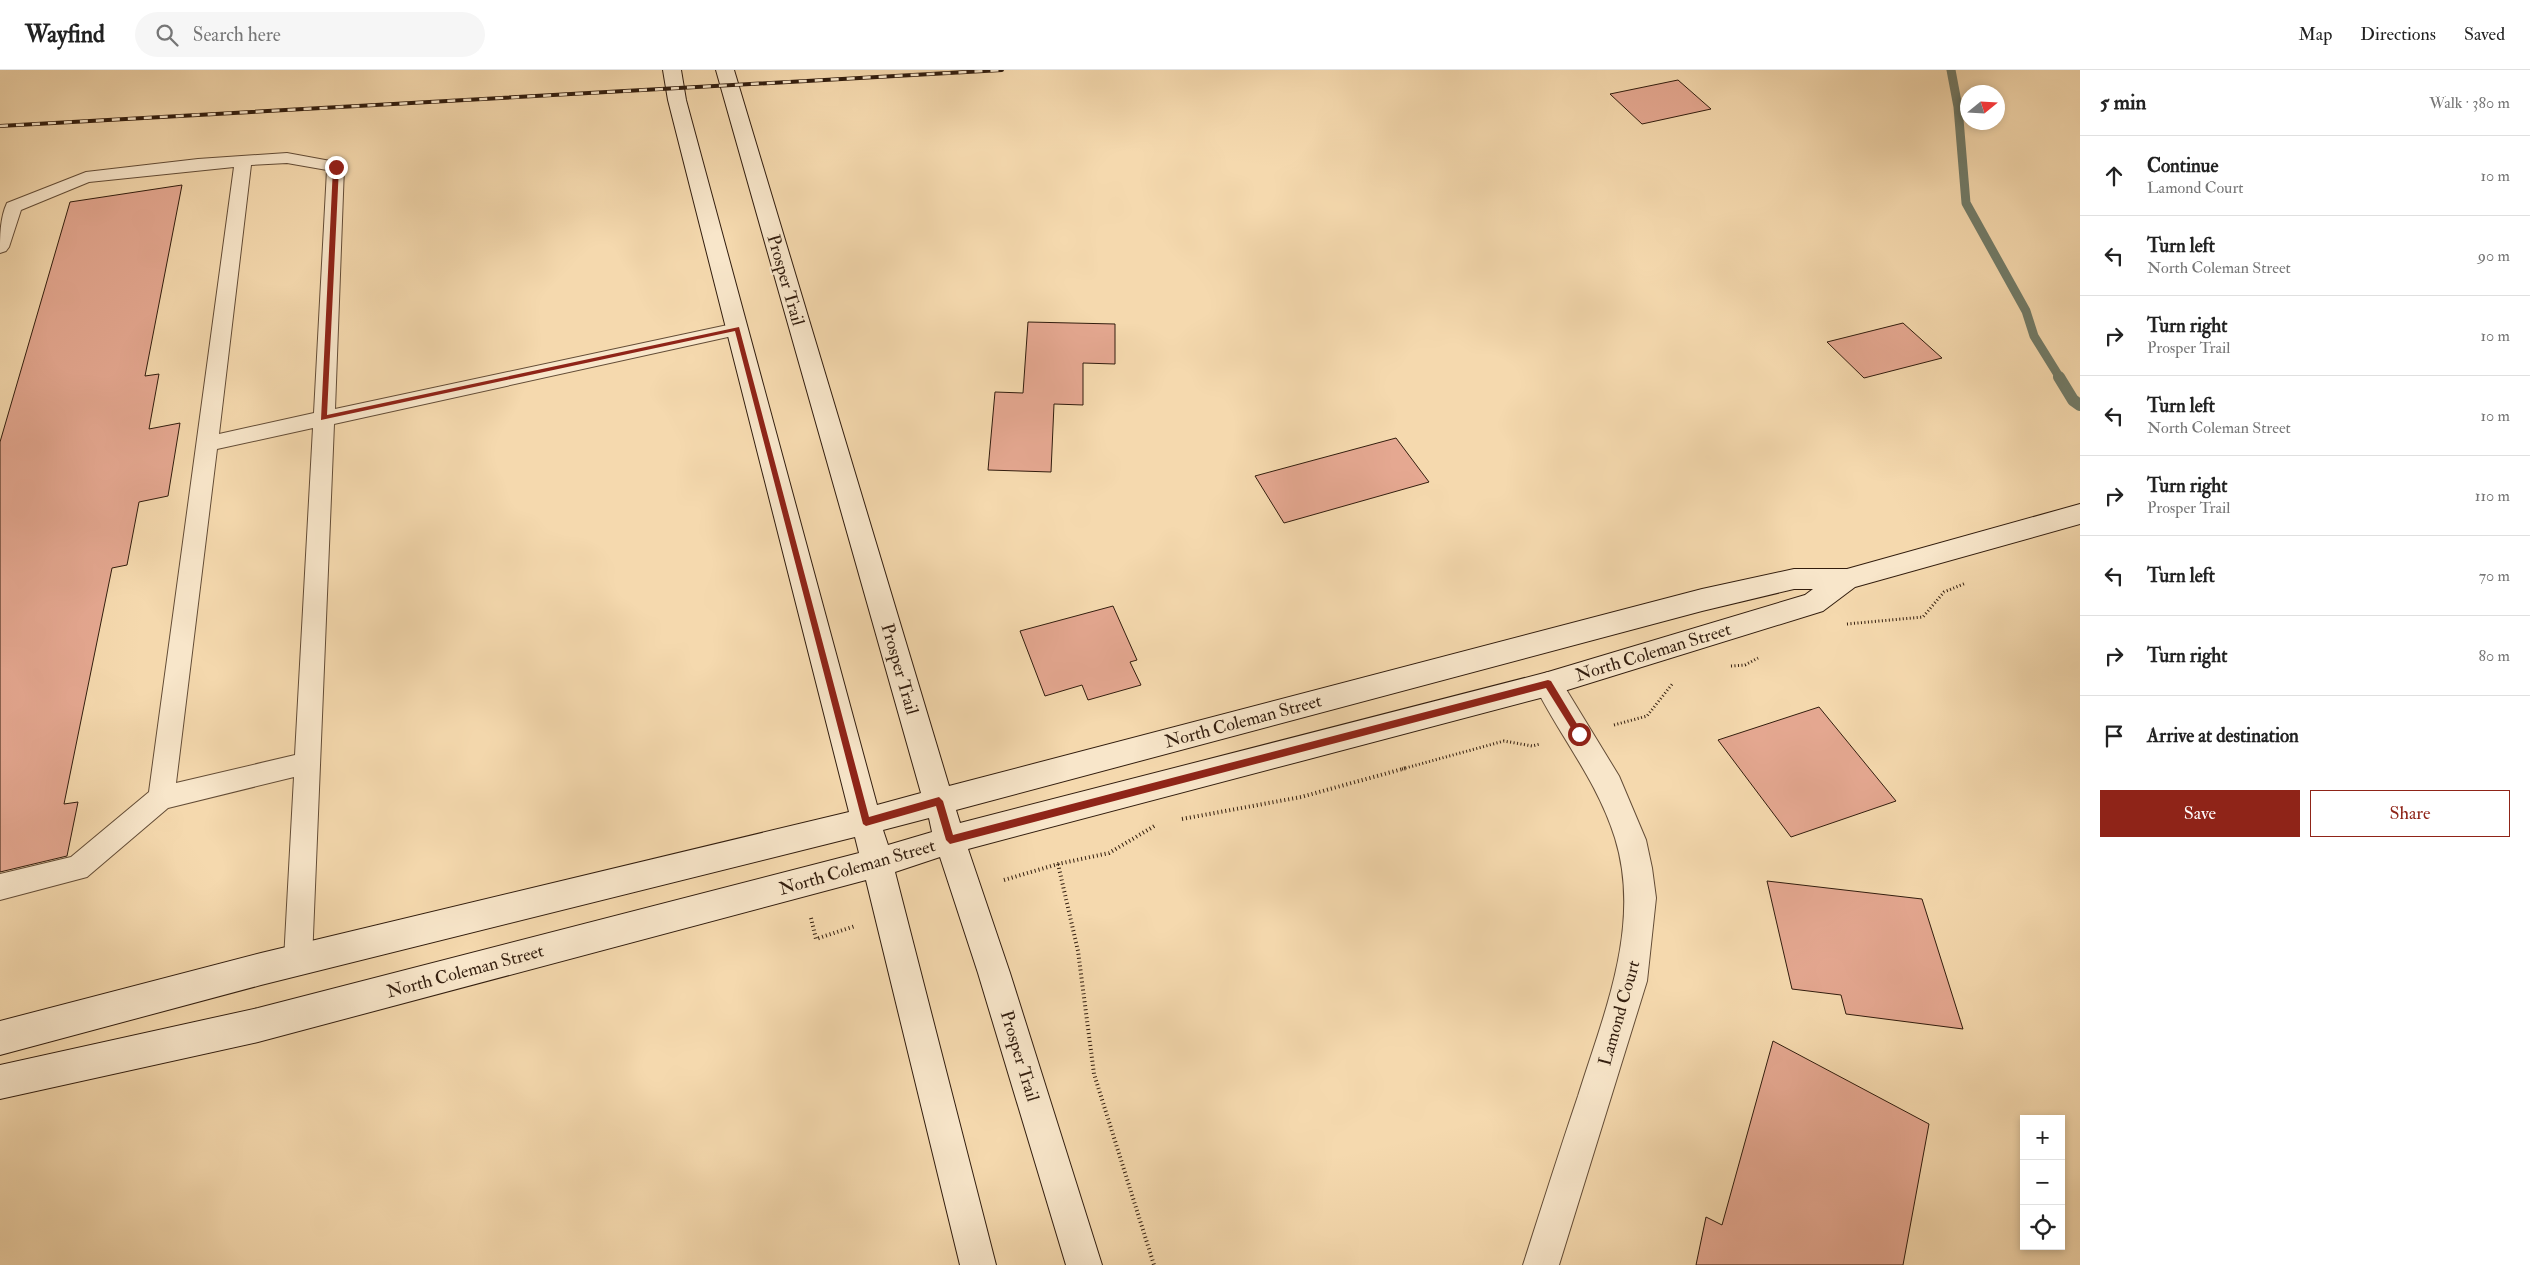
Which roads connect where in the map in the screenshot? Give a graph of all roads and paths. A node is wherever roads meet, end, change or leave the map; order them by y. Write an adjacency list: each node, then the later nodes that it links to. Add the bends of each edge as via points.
1 (672, 70): 5 (street)
2 (725, 70): 13 (street, Prosper Trail)
3 (243, 161): 4 (lane, via 86,177 13,207); 6 (lane, via 287,158 336,167); 7 (lane)
4 (0, 248)
5 (737, 329): 6 (lane); 14 (street)
6 (324, 419): 7 (lane); 11 (lane)
7 (207, 444): 12 (lane)
8 (2080, 514): 9 (street, North Coleman Street)
9 (1847, 579): 10 (street, North Coleman Street, via 1814,603); 13 (street, North Coleman Street, via 1794,579 1702,600)
10 (1548, 684): 15 (street, North Coleman Street); 25 (street, Lamond Court, via 1607,781 1625,822 1640,898 1631,981)
11 (308, 764): 12 (lane); 19 (lane)
12 (161, 798): 18 (lane, via 78,868)
13 (939, 801): 14 (street, North Coleman Street); 15 (street, Prosper Trail)
14 (866, 822): 16 (street); 19 (street, North Coleman Street)
15 (950, 840): 16 (street, North Coleman Street); 23 (street, Prosper Trail)
16 (877, 863): 21 (street, North Coleman Street, via 258,1025); 22 (street)
17 (1058, 864): 24 (path, via 1078,951 1094,1074)
18 (0, 887)
19 (298, 960): 20 (street, North Coleman Street)
20 (0, 1038)
21 (0, 1082)
22 (978, 1265)
23 (1084, 1265)
24 (1154, 1265)
25 (1540, 1265)

